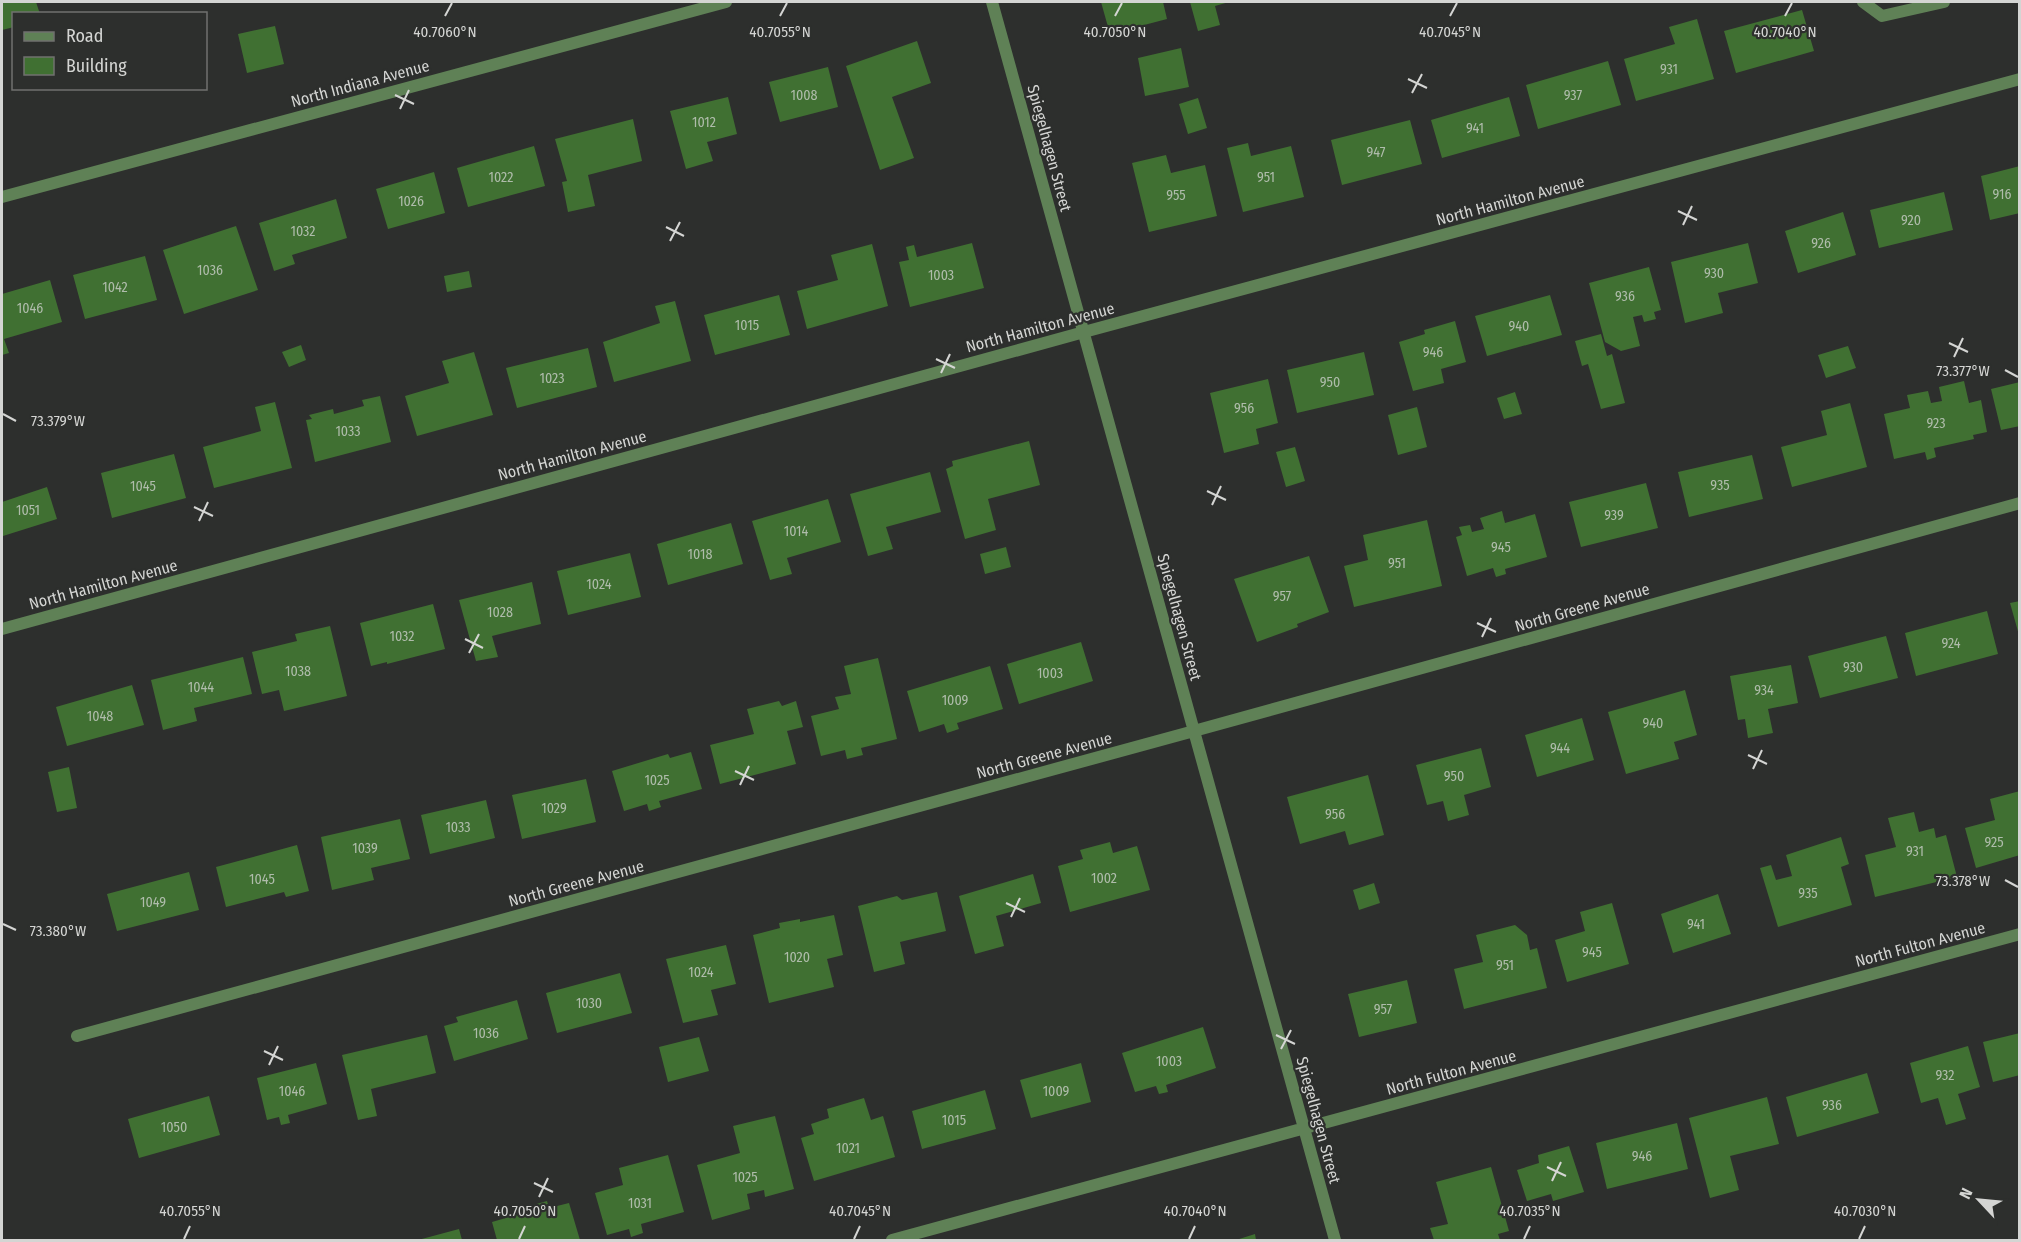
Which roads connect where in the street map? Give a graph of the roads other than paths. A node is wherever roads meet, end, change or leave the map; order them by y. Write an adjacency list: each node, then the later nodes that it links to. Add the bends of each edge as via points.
1 (726, 2): 6 (street, North Indiana Avenue)
2 (993, 2): 7 (street, Spiegelhagen Street)
3 (1863, 2): 4 (street, via 1882,16)
4 (1944, 2)
5 (2019, 79): 7 (street, North Hamilton Avenue)
6 (2, 197)
7 (1084, 332): 9 (street, North Hamilton Avenue); 10 (street, Spiegelhagen Street)
8 (2019, 503): 10 (street, North Greene Avenue)
9 (2, 629)
10 (1194, 731): 12 (street, North Greene Avenue); 13 (street, Spiegelhagen Street)
11 (2019, 934): 13 (street, North Fulton Avenue)
12 (77, 1036)
13 (1304, 1129): 14 (street, North Fulton Avenue); 15 (street, Spiegelhagen Street)
14 (892, 1240)
15 (1335, 1240)

